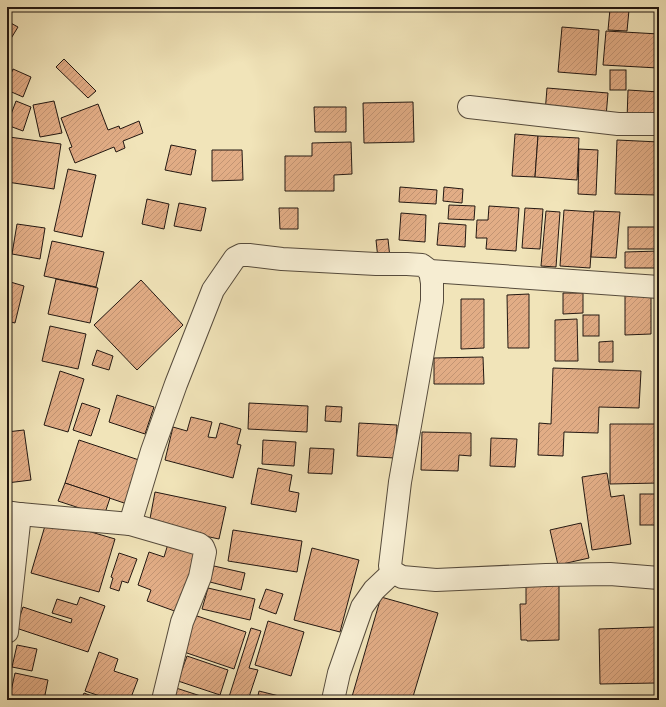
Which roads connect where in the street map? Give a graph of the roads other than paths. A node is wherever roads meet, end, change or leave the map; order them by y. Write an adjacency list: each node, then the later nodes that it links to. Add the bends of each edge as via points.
1 (469, 107): 2 (street, via 618,124)
2 (659, 124)
3 (430, 271): 4 (street); 6 (street, via 422,266 407,264 282,259 249,255 235,258 210,297 152,451); 7 (street, via 432,301 400,482 390,566)
4 (659, 287)
5 (13, 513): 6 (street); 9 (street)
6 (130, 524): 10 (street, via 199,544 205,552 200,577 182,622)
7 (393, 572): 8 (street, via 402,577 436,580 553,574 610,574); 11 (street, via 374,590 362,607 339,673)
8 (659, 578)
9 (7, 632)
10 (163, 700)
11 (333, 700)

